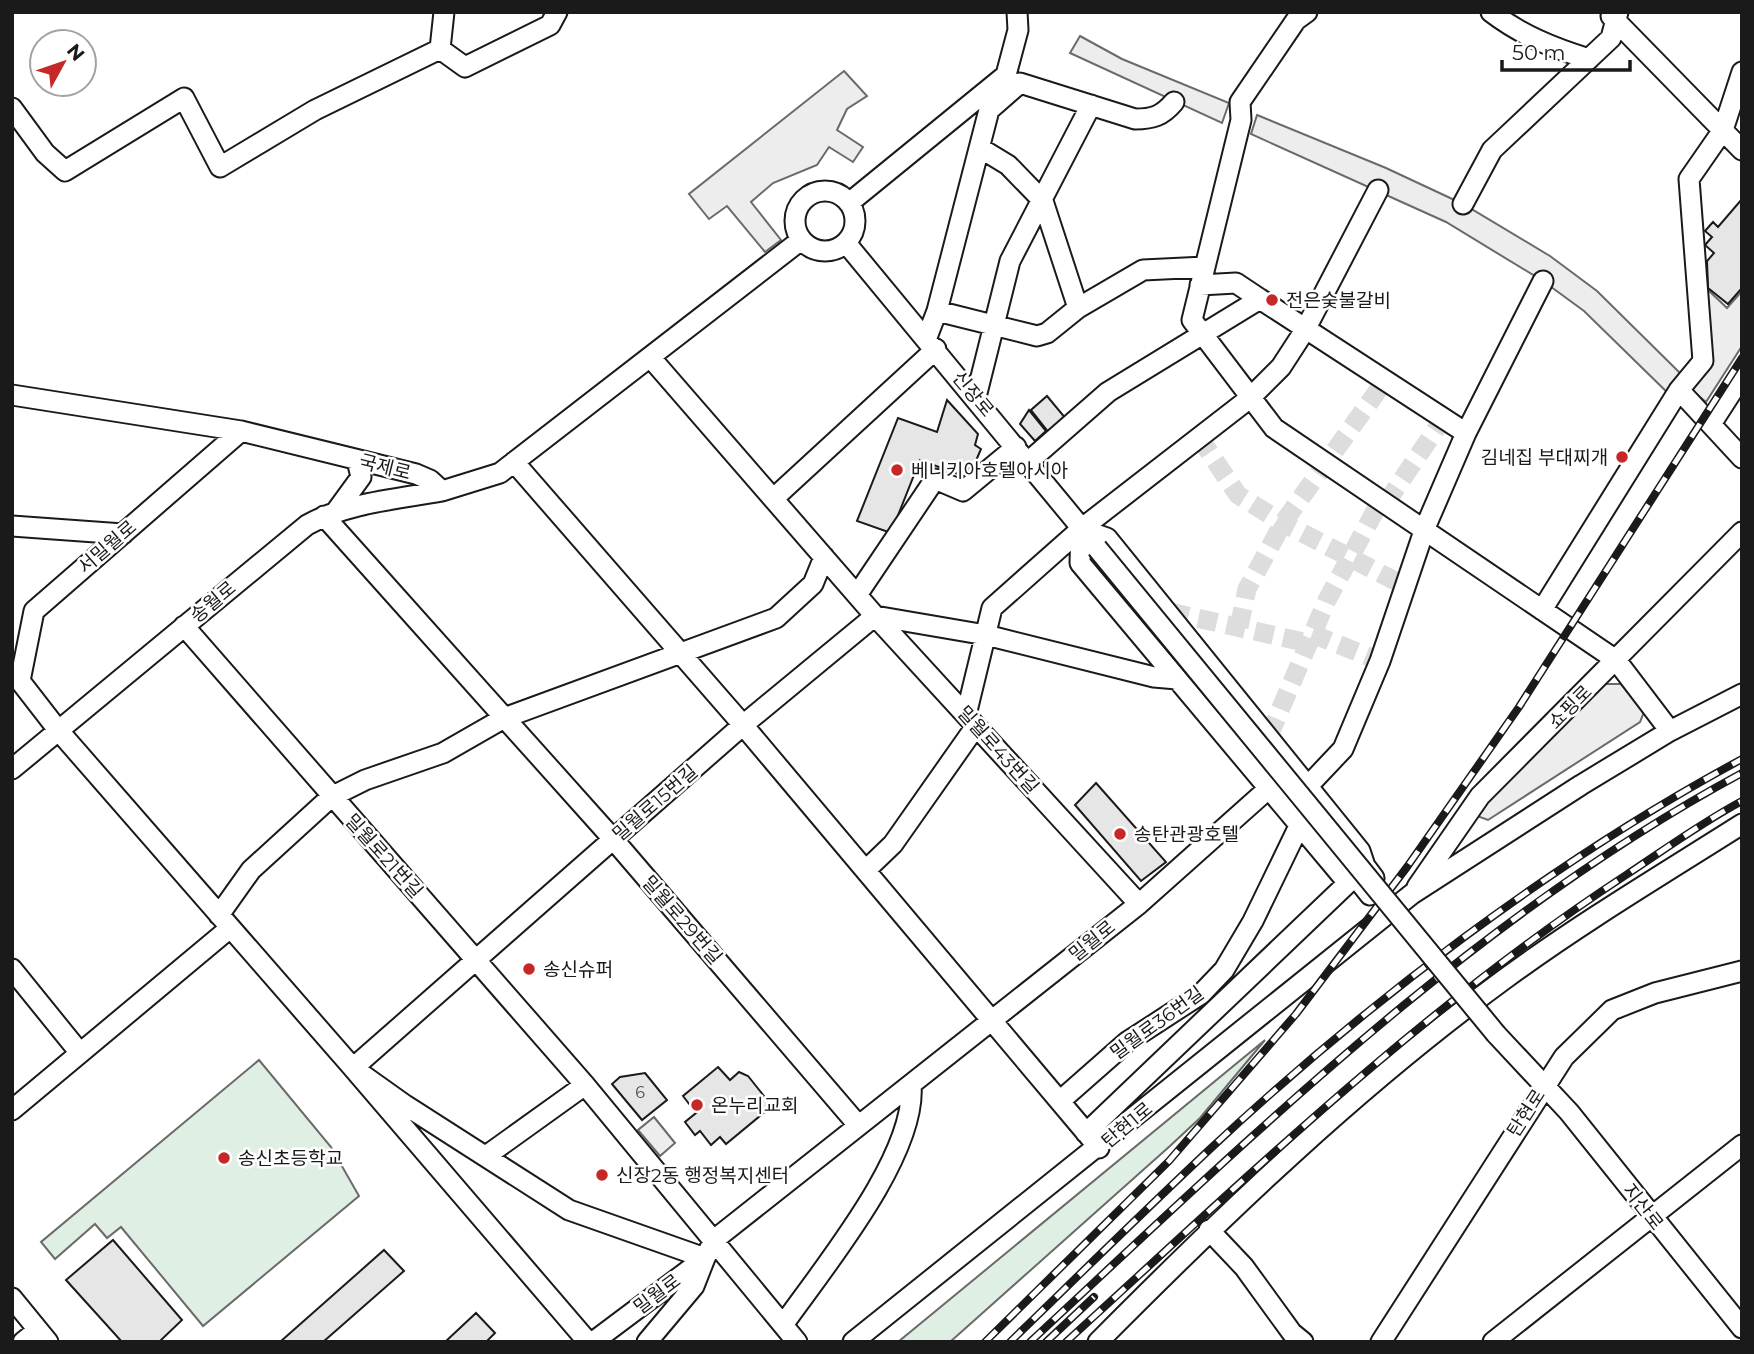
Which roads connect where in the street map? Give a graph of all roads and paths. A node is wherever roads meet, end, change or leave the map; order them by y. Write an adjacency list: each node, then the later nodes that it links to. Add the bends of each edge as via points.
1 (443, 12): 7 (street)
2 (557, 12): 7 (street, via 550,25 465,68)
3 (1017, 12): 18 (street, via 1018,30 1006,75)
4 (1307, 12): 22 (street, via 1296,20 1240,102 1241,120)
5 (1491, 12): 8 (street, via 1512,29)
6 (1615, 15): 8 (street, via 1611,38); 13 (street)
7 (440, 49): 12 (street, via 314,110 220,167 184,98 65,171 45,153)
8 (1589, 60): 19 (street, via 1492,150)
9 (1742, 72): 13 (street)
10 (1174, 102): 11 (street, via 1153,119 1135,119)
11 (1091, 105): 14 (street, via 1020,83 989,110); 17 (street)
12 (12, 108)
13 (1723, 130): 15 (street); 33 (street, via 1689,179 1703,361)
14 (980, 148): 17 (street, via 1008,165); 26 (street)
15 (1742, 150)
16 (1378, 190): 28 (street)
17 (1043, 201): 25 (street); 27 (street, via 1010,261)
18 (849, 202): 20 (street, via 829,190 806,196 794,217); 21 (street, via 854,228)
19 (1464, 204)
20 (801, 240): 21 (street, via 823,251); 31 (street)
21 (846, 243): 30 (street, 신장로)
22 (1203, 276): 24 (street, via 1236,282); 25 (street, via 1143,270); 29 (street, via 1192,320)
23 (1543, 281): 39 (street)
24 (1260, 299): 28 (street); 29 (street)
25 (1078, 308): 27 (street, via 1037,336)
26 (937, 311): 27 (street); 30 (street)
27 (994, 327): 35 (street)
28 (1305, 330): 36 (street, via 1281,367); 39 (street)
29 (1205, 335): 36 (street); 40 (street, via 1108,392)
30 (931, 343): 35 (street, 신장로); 45 (street)
31 (650, 357): 43 (street); 45 (street, 밀월로43번길)
32 (1742, 376): 37 (street)
33 (1679, 390): 37 (street); 54 (street)
34 (12, 395): 38 (street, 국제로)
35 (976, 397): 40 (street, 신장로)
36 (1250, 398): 48 (street); 49 (street, via 1274,428)
37 (1711, 424): 41 (street)
38 (241, 431): 42 (street, 국제로); 51 (street, 서밀월로)
39 (1466, 433): 49 (street)
40 (1022, 455): 48 (street, 신장로); 53 (street, via 963,491 935,479)
41 (1741, 455)
42 (357, 460): 44 (street, 국제로, via 423,476); 46 (street, via 361,477)
43 (514, 462): 44 (street, via 489,478); 58 (street)
44 (442, 491): 46 (street, 송월로)
45 (774, 498): 52 (street, 밀월로43번길)
46 (329, 515): 56 (street, 송월로, via 296,532); 63 (street, 밀월로29번길)
47 (12, 526): 51 (street)
48 (1081, 528): 57 (street, via 992,608); 60 (street, via 1080,563); 69 (street, via 1107,538); 88 (street, 신장로, bridge)
49 (1424, 528): 54 (street); 69 (street, via 1362,707 1343,749)
50 (1742, 532): 59 (street, 쇼핑로)
51 (123, 534): 61 (street, 서밀월로, via 34,611)
52 (824, 557): 53 (street, 밀월로43번길); 58 (street, via 813,584 776,618)
53 (857, 595): 55 (street, 밀월로43번길)
54 (1542, 610): 59 (street)
55 (875, 616): 57 (street); 64 (street, 밀월로43번길); 65 (street, 밀월로15번길)
56 (184, 626): 66 (street, 송월로); 71 (street, 밀월로21번길)
57 (986, 635): 60 (street); 64 (street)
58 (679, 654): 63 (street); 65 (street)
59 (1616, 660): 67 (street); 78 (street, 쇼핑로, via 1480,796)
60 (1177, 679): 70 (street)
61 (16, 681): 66 (street)
62 (1742, 694): 67 (street)
63 (504, 718): 71 (street, via 443,753); 74 (street, 밀월로29번길)
64 (972, 720): 75 (street, via 893,844); 77 (street, 밀월로43번길)
65 (743, 726): 74 (street, 밀월로15번길); 75 (street)
66 (58, 730): 68 (street, 송월로); 79 (street)
67 (1670, 731): 78 (street)
68 (12, 769)
69 (1308, 786): 78 (street)
70 (1268, 789): 72 (street); 77 (street, 밀월로)
71 (331, 797): 79 (street, via 251,870); 80 (street, 밀월로21번길)
72 (1300, 824): 76 (street); 89 (street, 밀월로36번길, via 1224,970 1201,994 1127,1042)
73 (1742, 824): 96 (street, via 1507,977 1372,1083)
74 (613, 839): 80 (street, 밀월로15번길); 91 (street, 밀월로29번길)
75 (866, 870): 83 (street)
76 (1348, 883): 78 (street, via 1355,876); 92 (street)
77 (1139, 904): 83 (street, 밀월로)
78 (1399, 905): 92 (street, 탄현1로)
79 (224, 922): 84 (street); 85 (street)
80 (477, 959): 85 (street, 밀월로15번길); 86 (street, 밀월로21번길)
81 (12, 970): 84 (street)
82 (1742, 971): 88 (street, 탄현로, via 1655,993 1612,1010 1564,1057)
83 (993, 1020): 87 (street, 밀월로); 89 (street)
84 (80, 1053): 90 (street)
85 (353, 1068): 94 (street); 103 (street)
86 (585, 1085): 94 (street); 97 (street, 밀월로21번길)
87 (911, 1086): 91 (street, 밀월로); 100 (street, via 913,1105 879,1190)
88 (1543, 1087): 95 (street, 지산로, via 1569,1112); 109 (street, 탄현로)
89 (1060, 1101): 92 (street)
90 (12, 1110)
91 (858, 1125): 97 (street, 밀월로)
92 (1093, 1140): 106 (street, 탄현1로)
93 (1742, 1145): 95 (street)
94 (486, 1156): 98 (street, via 569,1210)
95 (1651, 1217): 101 (street, 지산로); 110 (street)
96 (1209, 1230): 107 (street); 108 (street)
97 (714, 1240): 98 (street, 밀월로); 100 (street)
98 (705, 1258): 103 (street, 밀월로); 104 (street, via 694,1286)
99 (12, 1298): 102 (street)
100 (782, 1325): 105 (street)
101 (1742, 1328)
102 (36, 1338)
103 (590, 1342)
104 (647, 1342)
105 (797, 1342)
106 (853, 1342)
107 (1098, 1342)
108 (1303, 1342)
109 (1381, 1342)
110 (1493, 1342)

